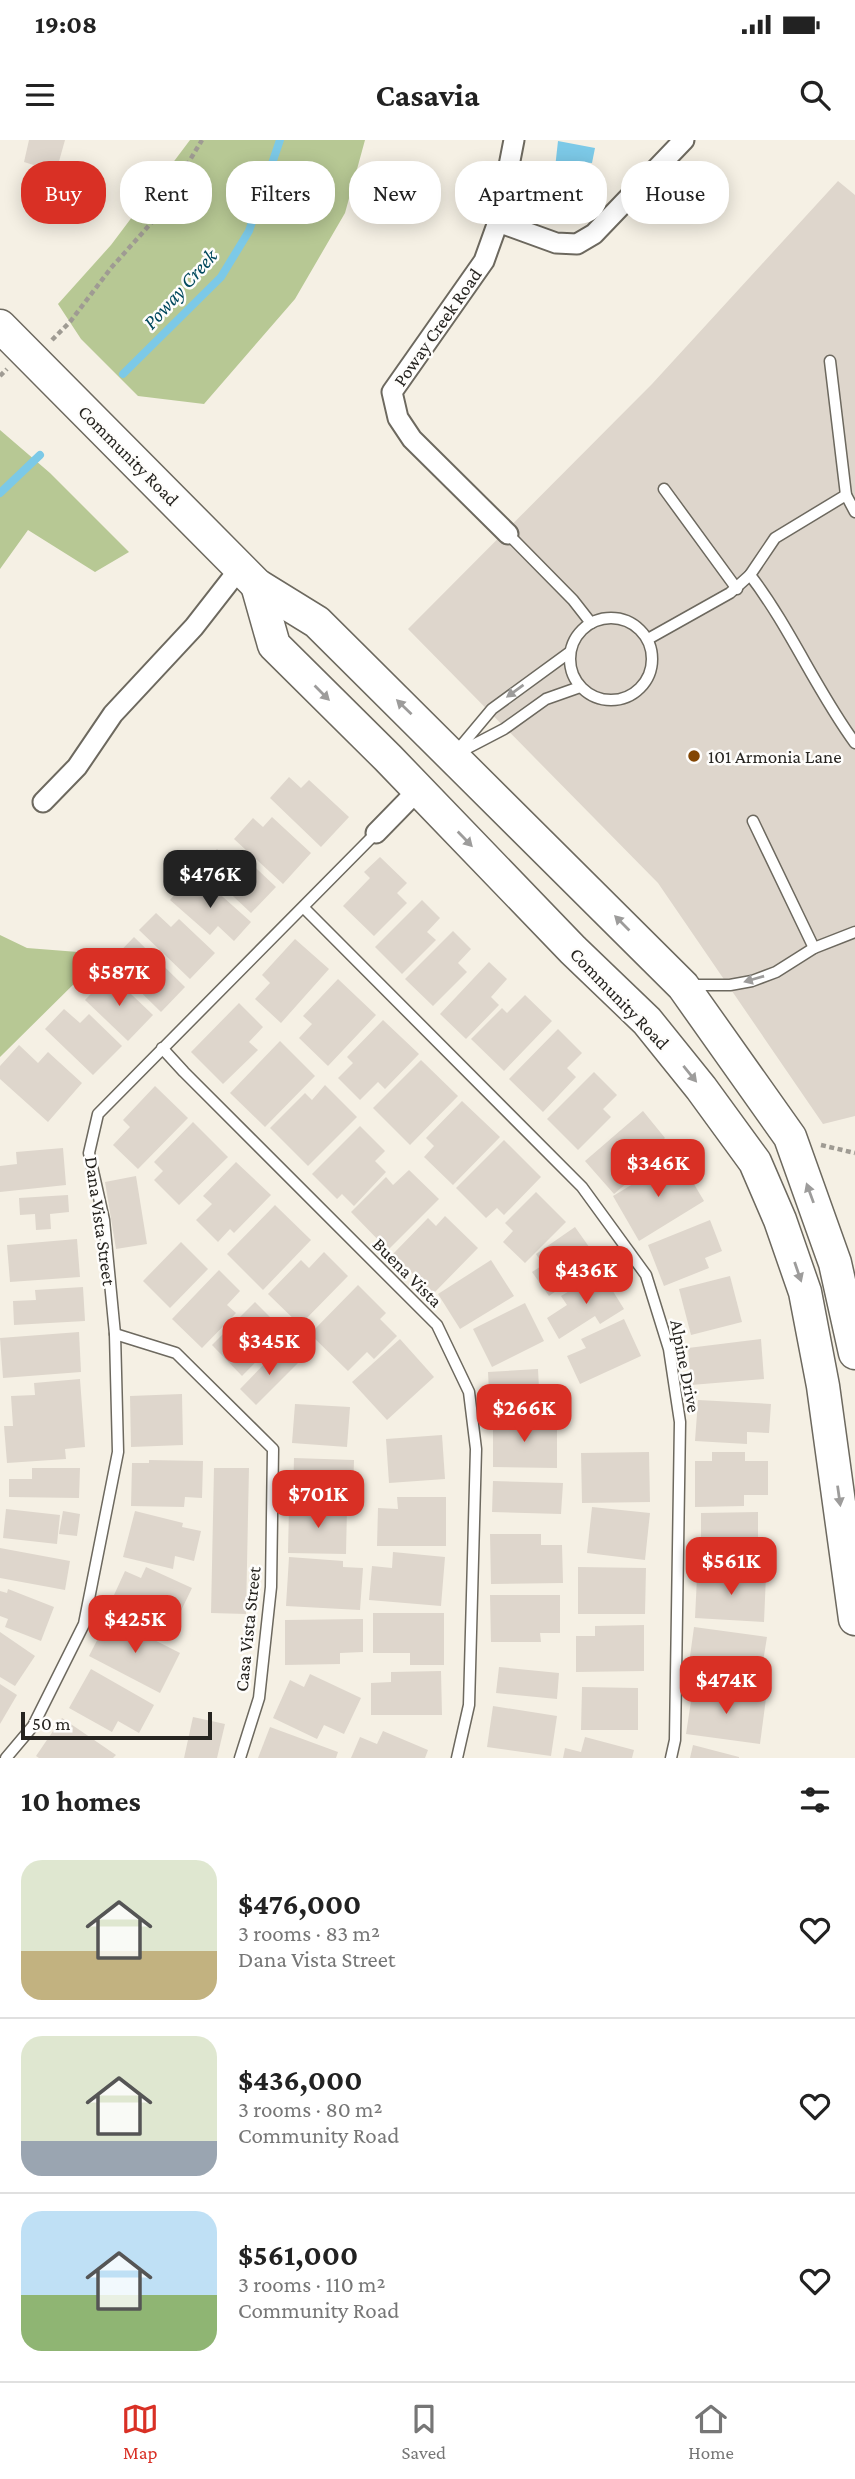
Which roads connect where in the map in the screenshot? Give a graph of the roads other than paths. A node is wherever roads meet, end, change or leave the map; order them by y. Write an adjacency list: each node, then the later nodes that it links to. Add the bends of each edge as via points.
1 (514, 140): 3 (street, Poway Creek Road)
2 (684, 140): 4 (street)
3 (510, 161)
4 (607, 220)
5 (497, 224): 13 (street, Poway Creek Road, via 484,261 392,393 398,418 412,439)
6 (504, 224): 7 (street, via 556,243 577,244)
7 (604, 224)
8 (0, 326): 15 (main road, Community Road)
9 (830, 360): 11 (lane)
10 (664, 489): 16 (lane)
11 (846, 495): 12 (lane); 14 (lane, via 775,538)
12 (855, 512)
13 (508, 534): 17 (lane)
14 (750, 575): 16 (lane); 21 (lane)
15 (248, 576): 22 (main road, Community Road, one-way to 15, via 317,622); 23 (main road, Community Road, one-way to 23, via 274,645); 25 (street, via 113,714 76,767)
16 (737, 589): 18 (lane)
17 (591, 623): 18 (lane, via 616,617 640,628); 19 (lane, via 581,630)
18 (648, 639): 20 (lane, via 652,665 648,678 629,697 603,700)
19 (570, 652): 20 (lane, via 573,676); 22 (lane, one-way to 22, via 492,709)
20 (580, 687): 22 (lane, via 546,699 504,729)
21 (855, 743)
22 (453, 755): 23 (main road); 31 (main road, Community Road, one-way to 22)
23 (388, 758): 24 (main road, Community Road)
24 (418, 790): 27 (street, Dana Vista Street); 35 (main road, Community Road, one-way to 35, via 648,1021 755,1162 805,1292 823,1386)
25 (43, 802)
26 (753, 821): 30 (lane)
27 (376, 834): 28 (lane, Dana Vista Street)
28 (304, 908): 32 (lane, Dana Vista Street); 39 (lane, Alpine Drive, via 582,1187 646,1275 669,1349 680,1422)
29 (855, 932): 30 (lane)
30 (814, 948): 31 (lane, one-way to 31, via 752,981)
31 (683, 986): 34 (main road, Community Road, one-way to 31, via 835,1263 790,1137)
32 (162, 1048): 33 (lane, Dana Vista Street, via 98,1114 89,1153 104,1220); 38 (lane, Buena Vista, via 437,1325 469,1392 476,1449 470,1678)
33 (116, 1334): 36 (lane, Dana Vista Street, via 118,1452 84,1624 33,1726); 37 (lane, Casa Vista Street, via 176,1353 273,1449 271,1587 259,1698)
34 (855, 1353)
35 (855, 1619)
36 (6, 1758)
37 (240, 1758)
38 (457, 1758)
39 (671, 1758)

